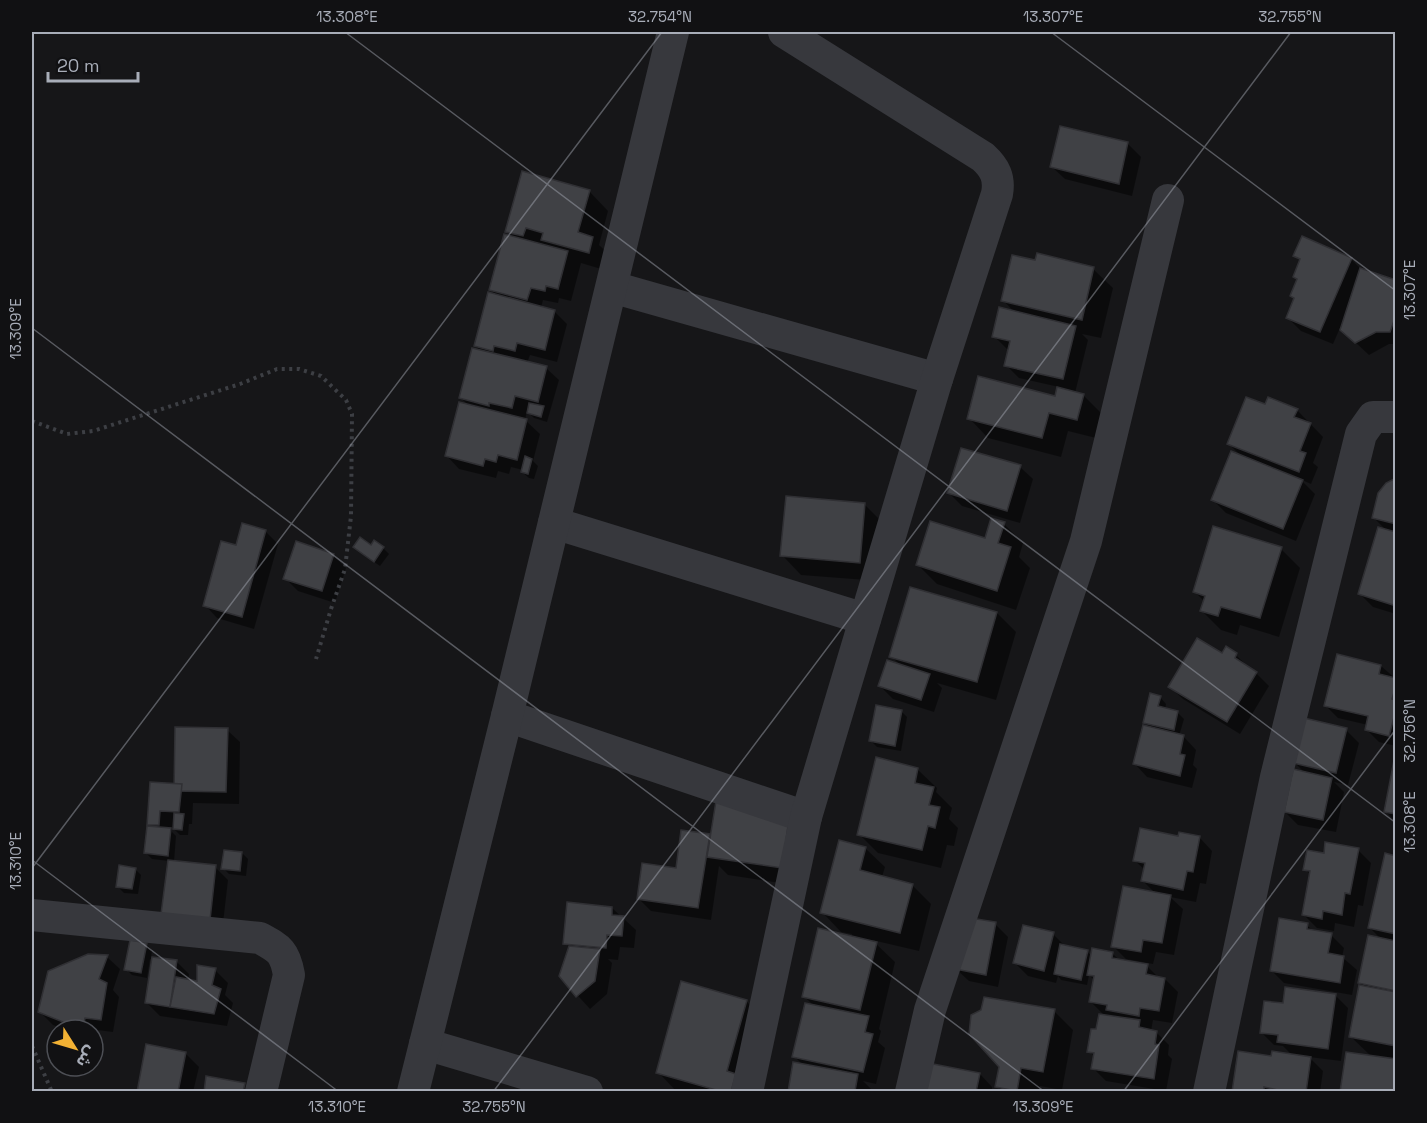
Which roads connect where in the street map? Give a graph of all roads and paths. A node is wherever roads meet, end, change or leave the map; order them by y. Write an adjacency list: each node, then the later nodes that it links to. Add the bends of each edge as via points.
1 (673, 32): 4 (street)
2 (784, 32): 5 (street, via 983,157 998,177 997,194)
3 (1168, 200): 21 (street, via 1086,541 930,1010)
4 (612, 287): 5 (street); 8 (street)
5 (937, 378): 9 (street)
6 (1395, 417): 22 (street, via 1373,417 1361,434 1276,777)
7 (32, 421): 10 (path, via 67,434 93,431 277,369 299,369 321,376 346,399 352,414 351,516 345,569)
8 (554, 523): 9 (street); 11 (street)
9 (865, 619): 12 (street)
10 (316, 659)
11 (507, 716): 12 (street); 14 (street)
12 (806, 817): 20 (street)
13 (32, 915): 17 (street, via 260,938 276,946 286,959 289,975)
14 (425, 1044): 18 (street); 19 (street)
15 (32, 1046): 16 (path)
16 (52, 1092)
17 (261, 1092)
18 (412, 1092)
19 (587, 1092)
20 (747, 1092)
21 (911, 1092)
22 (1209, 1092)

